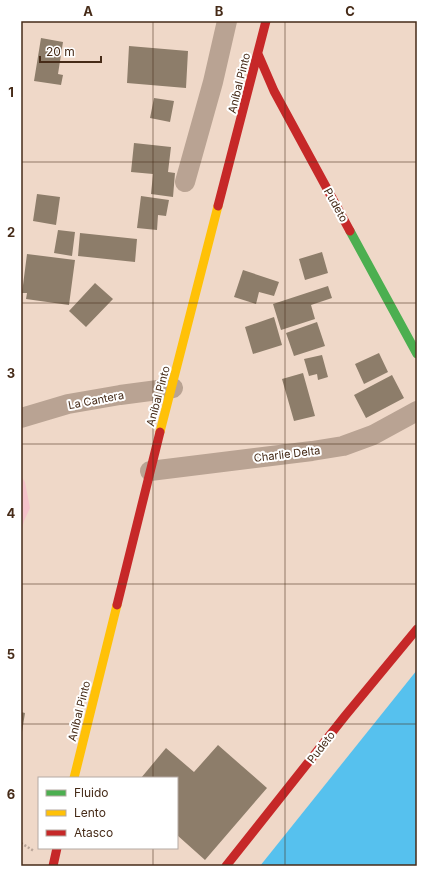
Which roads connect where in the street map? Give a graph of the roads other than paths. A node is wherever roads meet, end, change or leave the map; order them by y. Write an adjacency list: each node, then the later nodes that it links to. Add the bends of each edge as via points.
1 (227, 21): 4 (street)
2 (266, 21): 3 (main road, Aníbal Pinto)
3 (258, 54): 5 (main road, Pudeto, via 274,91); 6 (main road, Aníbal Pinto)
4 (185, 182)
5 (417, 354)
6 (173, 388): 8 (street, La Cantera, via 68,404); 9 (main road, Aníbal Pinto)
7 (417, 410): 9 (street, Charlie Delta, via 373,435 343,446)
8 (21, 418)
9 (150, 471): 11 (main road, Aníbal Pinto)
10 (417, 629): 14 (main road, Pudeto)
11 (74, 777)
12 (57, 849): 13 (main road)
13 (53, 866)
14 (226, 866)

